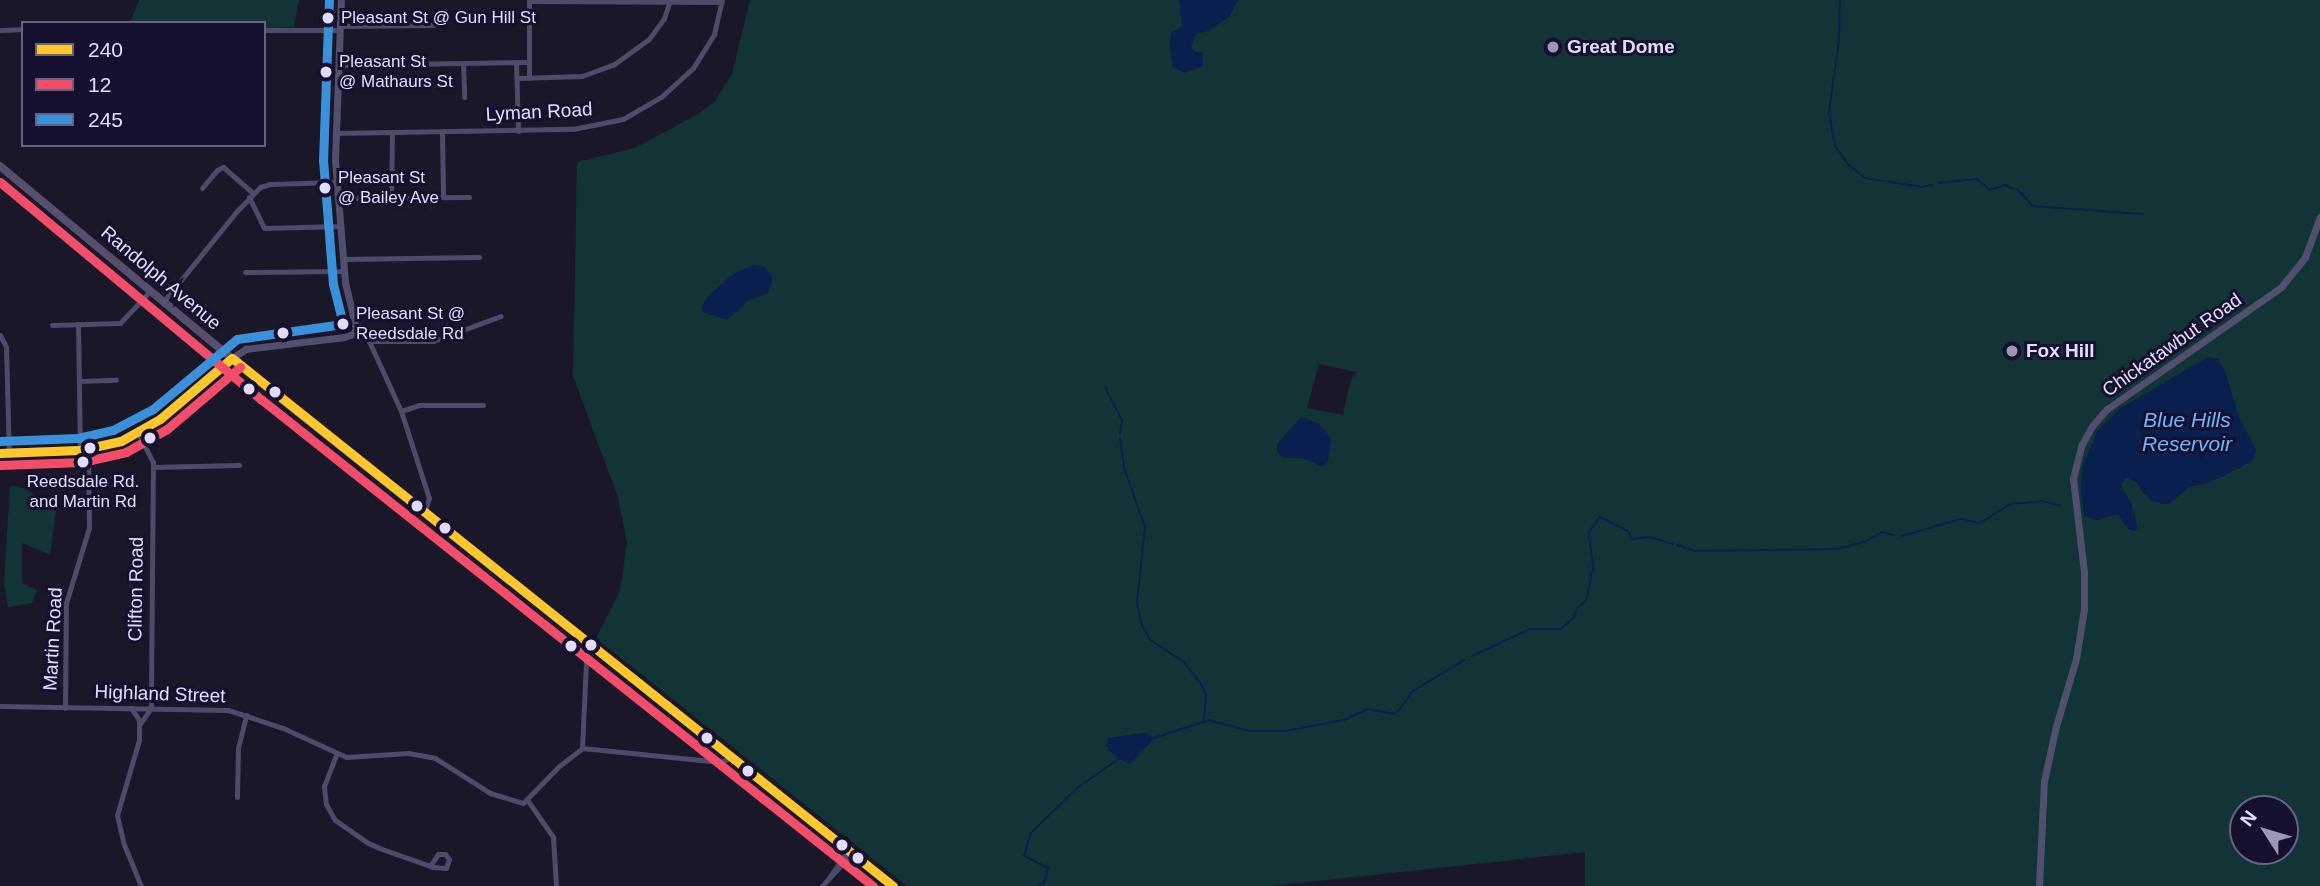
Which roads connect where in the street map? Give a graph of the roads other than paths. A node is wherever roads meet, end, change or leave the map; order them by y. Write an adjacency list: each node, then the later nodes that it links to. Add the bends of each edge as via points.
1 (341, 0): 6 (main road)
2 (529, 1): 3 (street); 11 (street)
3 (670, 1): 4 (street); 15 (street, via 649,39 619,62 582,76)
4 (722, 1): 19 (street, Lyman Road, via 714,34 703,54 684,78 651,104 623,119 595,126)
5 (434, 25): 6 (street)
6 (340, 28): 9 (street); 13 (main road)
7 (21, 29): 8 (street)
8 (0, 30)
9 (266, 30)
10 (516, 62): 11 (street); 12 (street); 14 (street)
11 (528, 62): 15 (street)
12 (463, 63): 13 (street); 16 (street)
13 (338, 65): 20 (main road)
14 (517, 78): 15 (street); 19 (street)
15 (528, 78)
16 (464, 97)
17 (392, 131): 18 (street, Lyman Road); 20 (street, Lyman Road); 25 (street)
18 (442, 131): 19 (street, Lyman Road); 26 (street)
19 (518, 131)
20 (335, 132): 22 (main road)
21 (0, 166): 35 (main road, Randolph Avenue)
22 (337, 182): 24 (street, via 270,184); 28 (main road)
23 (202, 188): 24 (street, via 223,167)
24 (251, 195): 30 (street, via 264,228); 36 (street)
25 (391, 197): 26 (street); 28 (street)
26 (443, 197): 27 (street)
27 (470, 197)
28 (338, 198): 30 (main road)
29 (2320, 217): 72 (main road, Chickatawbut Road, via 2305,257 2286,283 2107,409 2081,446 2073,479 2084,609 2046,774)
30 (340, 226): 32 (main road)
31 (479, 257): 32 (street)
32 (343, 259): 33 (main road)
33 (344, 271): 34 (street); 40 (main road)
34 (244, 272)
35 (151, 290): 36 (main road, Randolph Avenue); 38 (street, via 120,323)
36 (164, 301): 43 (main road, Randolph Avenue)
37 (501, 316): 42 (street, via 433,341)
38 (78, 324): 39 (street); 45 (street, Martin Road)
39 (52, 325)
40 (356, 330): 42 (street); 43 (main road, via 344,337 250,348)
41 (0, 335): 50 (street, via 6,347)
42 (369, 341): 47 (street)
43 (232, 358): 48 (main road); 53 (main road, Randolph Avenue)
44 (116, 380): 45 (street)
45 (79, 381): 49 (street, Martin Road)
46 (483, 405): 47 (street, via 419,405)
47 (401, 411): 53 (street, via 429,498)
48 (138, 433): 49 (main road); 52 (street, Clifton Road)
49 (84, 449): 50 (main road); 56 (street, Martin Road, via 89,528 66,603)
50 (4, 453)
51 (239, 465): 52 (street)
52 (153, 467): 58 (street, Clifton Road)
53 (424, 513): 54 (main road, Randolph Avenue)
54 (587, 643): 61 (street); 63 (main road, Randolph Avenue)
55 (0, 706): 56 (street, Highland Street)
56 (65, 708): 57 (street, Highland Street)
57 (131, 708): 58 (street, Highland Street); 60 (street)
58 (151, 708): 59 (street, Highland Street, via 219,709); 60 (street)
59 (246, 715): 62 (street, Highland Street, via 291,731); 64 (street, via 238,744)
60 (140, 724): 68 (street, via 134,764 117,815)
61 (582, 748): 63 (street, via 720,762); 65 (street)
62 (336, 755): 65 (street, Highland Street, via 356,759 408,753 428,756 490,793); 67 (street, via 324,786 326,804 335,820 368,843)
63 (733, 757): 66 (main road, Randolph Avenue)
64 (237, 797)
65 (528, 801): 69 (street, via 554,840)
66 (850, 851): 70 (street); 71 (main road, Randolph Avenue)
67 (430, 866): 67 (street, via 439,869 449,864 445,854 437,855)
68 (141, 886)
69 (556, 886)
70 (822, 886)
71 (893, 886)
72 (2039, 886)

